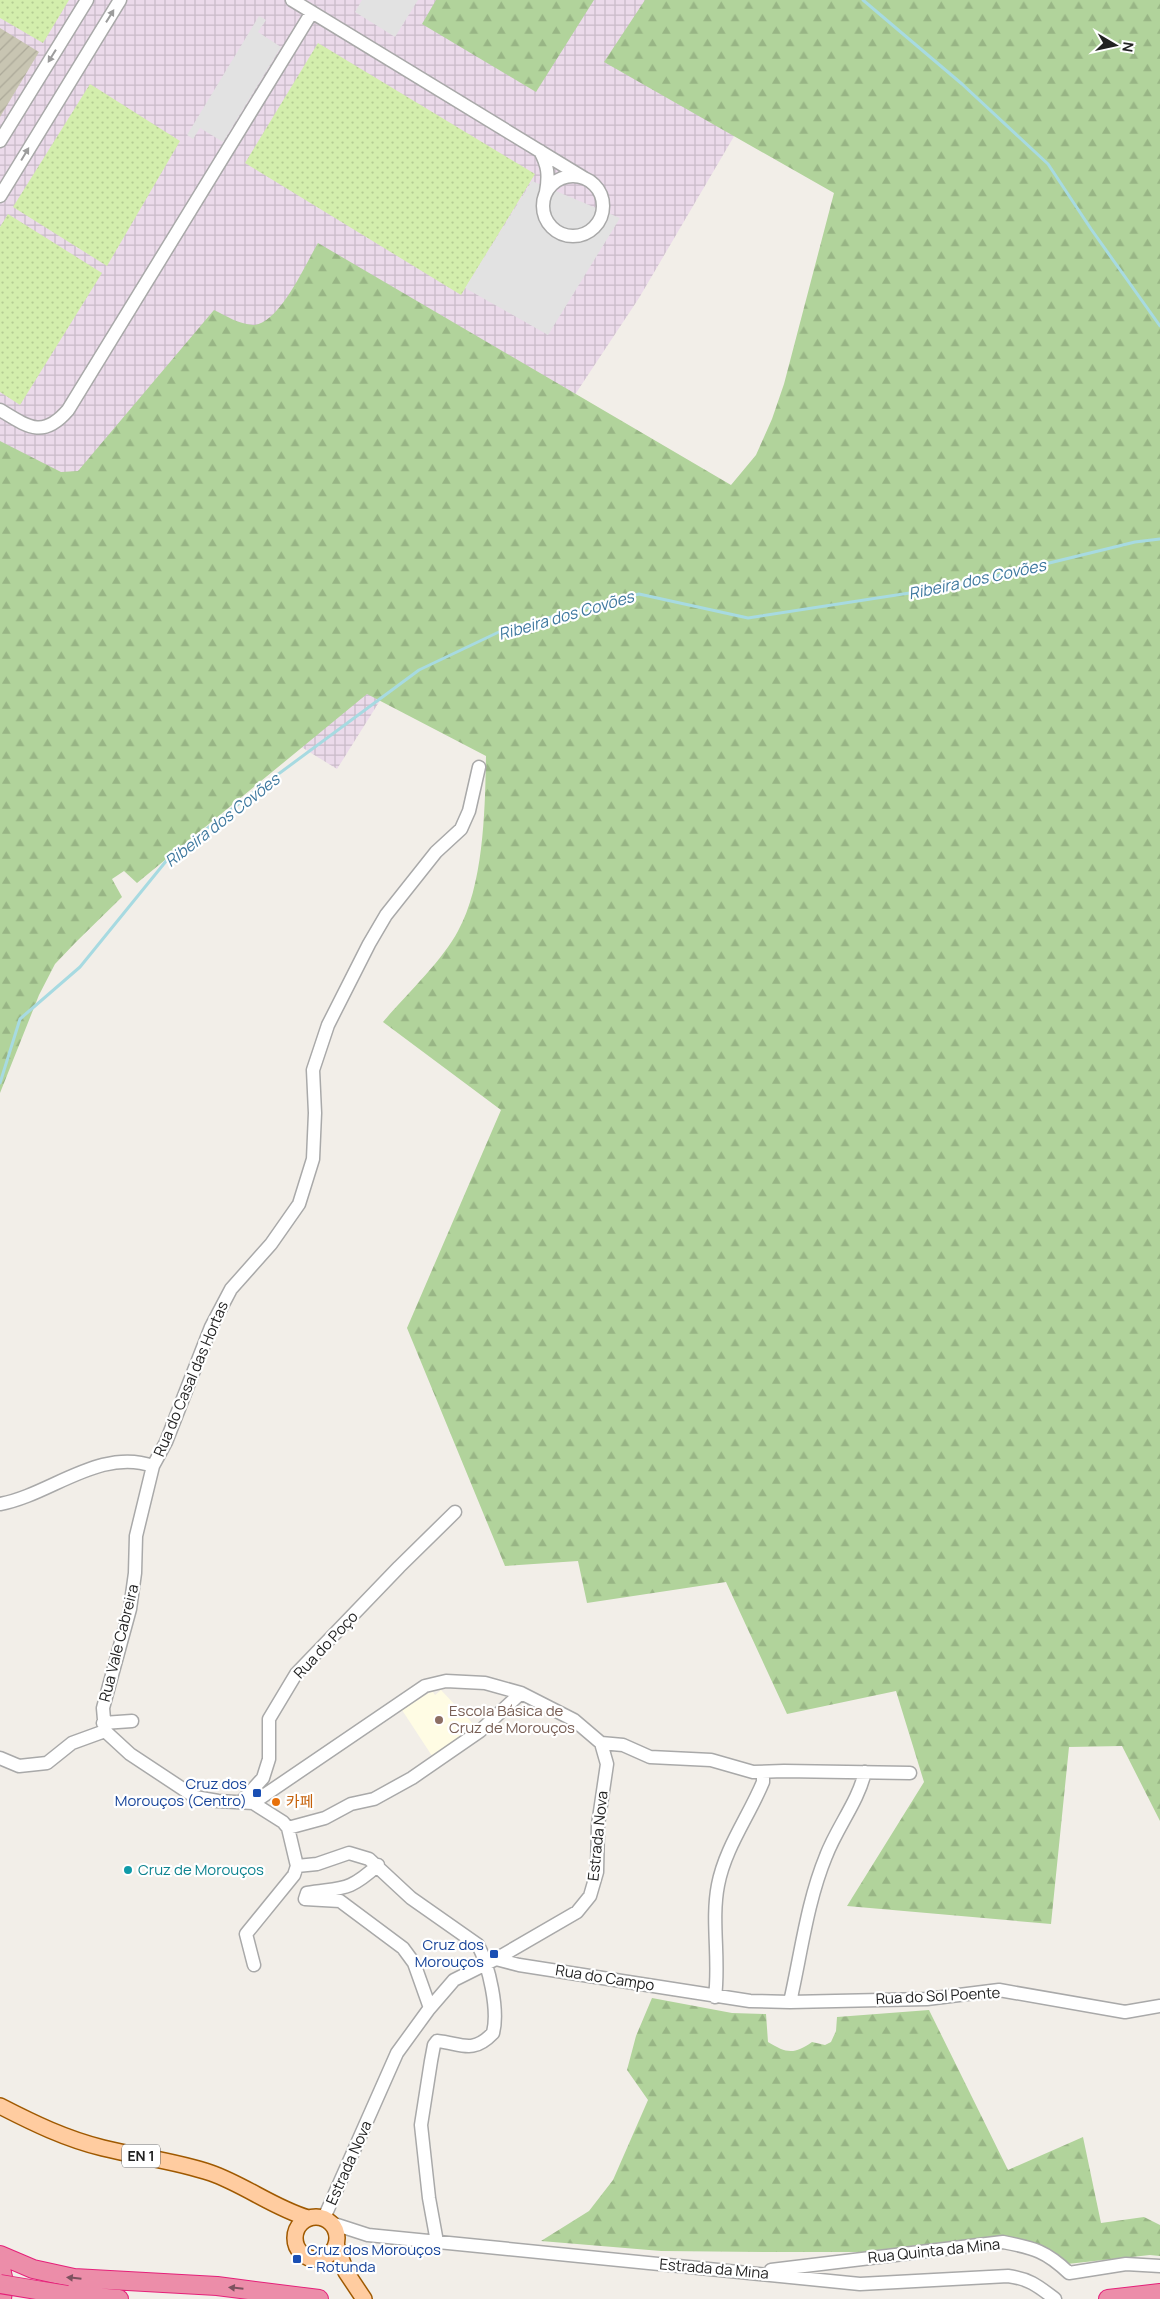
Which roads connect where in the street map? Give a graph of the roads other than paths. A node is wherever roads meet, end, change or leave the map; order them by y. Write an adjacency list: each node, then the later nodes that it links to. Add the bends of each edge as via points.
1 (87, 0): 5 (street, one-way to 5)
2 (120, 0): 9 (street, one-way to 2)
3 (292, 0): 4 (street)
4 (312, 12): 6 (street); 10 (street, via 68,410 57,423 47,428 35,428)
5 (0, 141)
6 (540, 151): 7 (street); 8 (street, via 549,175)
7 (584, 178): 8 (street, via 574,175 563,177); 8 (street, via 600,191 603,202 596,226 587,233 567,236 547,223 542,202)
8 (546, 192)
9 (0, 196)
10 (0, 410)
11 (479, 768): 12 (street, Rua do Casal das Hortas, via 469,811 461,829 430,859 386,915 328,1025 313,1070 313,1159 299,1204 271,1244 230,1289)
12 (153, 1466): 13 (street, via 138,1460 115,1462); 17 (street, Rua Vale Cabreira, via 136,1536 130,1609 103,1708)
13 (0, 1504)
14 (456, 1512): 23 (street, Rua do Poço, via 296,1674 269,1720 269,1759 263,1778)
15 (521, 1693): 18 (street, via 574,1720); 23 (street, via 485,1683 446,1681 425,1686); 24 (street, via 480,1731 412,1778 374,1799 351,1804 325,1818)
16 (132, 1722): 17 (street)
17 (104, 1727): 19 (street, via 72,1743 47,1763 19,1766); 23 (street, via 130,1754 194,1797)
18 (601, 1743): 20 (street, via 623,1745 650,1757 711,1760 745,1771); 27 (street, Estrada Nova, via 607,1764 598,1825 597,1872 590,1896 577,1912)
19 (0, 1758)
20 (763, 1772): 21 (street); 29 (street, via 763,1782 728,1852 718,1884)
21 (865, 1772): 22 (street); 30 (street, via 826,1854)
22 (910, 1773)
23 (248, 1802): 24 (street)
24 (288, 1828): 26 (street)
25 (378, 1865): 26 (street, via 350,1854); 27 (street, via 411,1898 478,1945); 32 (street, via 350,1887 307,1893 306,1899 340,1901 403,1948 414,1963)
26 (297, 1866): 28 (street, via 294,1875 246,1934)
27 (491, 1961): 29 (street, Rua do Campo); 32 (street, Estrada Nova, via 454,1980); 39 (street, via 495,2010 493,2033 486,2041 473,2047 437,2041 434,2045 421,2125)
28 (254, 1965)
29 (715, 1997): 30 (street, Rua do Sol Poente)
30 (790, 2002): 31 (street, Rua do Sol Poente, via 927,1999 999,1990 1125,2012)
31 (1160, 2006)
32 (430, 2008): 36 (street, Estrada Nova, via 397,2053)
33 (0, 2106): 34 (main road, EN 1, via 44,2129 102,2148 212,2174)
34 (281, 2207): 35 (main road, EN 1); 37 (main road)
35 (308, 2218): 36 (main road, EN 1); 37 (main road)
36 (328, 2221): 38 (street, Estrada da Mina); 40 (main road, via 337,2235)
37 (296, 2231): 42 (main road, via 296,2244 304,2255 317,2259)
38 (368, 2235): 39 (street, Estrada da Mina); 40 (street, Estrada da Mina)
39 (437, 2242): 46 (street, Estrada da Mina)
40 (336, 2243): 42 (main road); 45 (main road)
41 (0, 2255): 51 (highway, one-way to 41, via 218,2286 74,2278 33,2269)
42 (324, 2257): 45 (main road)
43 (0, 2264): 49 (highway, via 4,2282)
44 (1160, 2266): 46 (street, Rua Quinta da Mina, via 1126,2264 1069,2273 1054,2258 1032,2248 1003,2242)
45 (346, 2272): 52 (main road)
46 (758, 2272): 53 (street, Estrada da Mina, via 860,2284 1008,2276 1024,2278)
47 (0, 2284): 50 (highway, bridge, via 67,2295)
48 (1160, 2292): 54 (highway)
49 (2, 2299)
50 (119, 2299)
51 (319, 2299)
52 (364, 2299)
53 (1055, 2299)
54 (1108, 2299)

